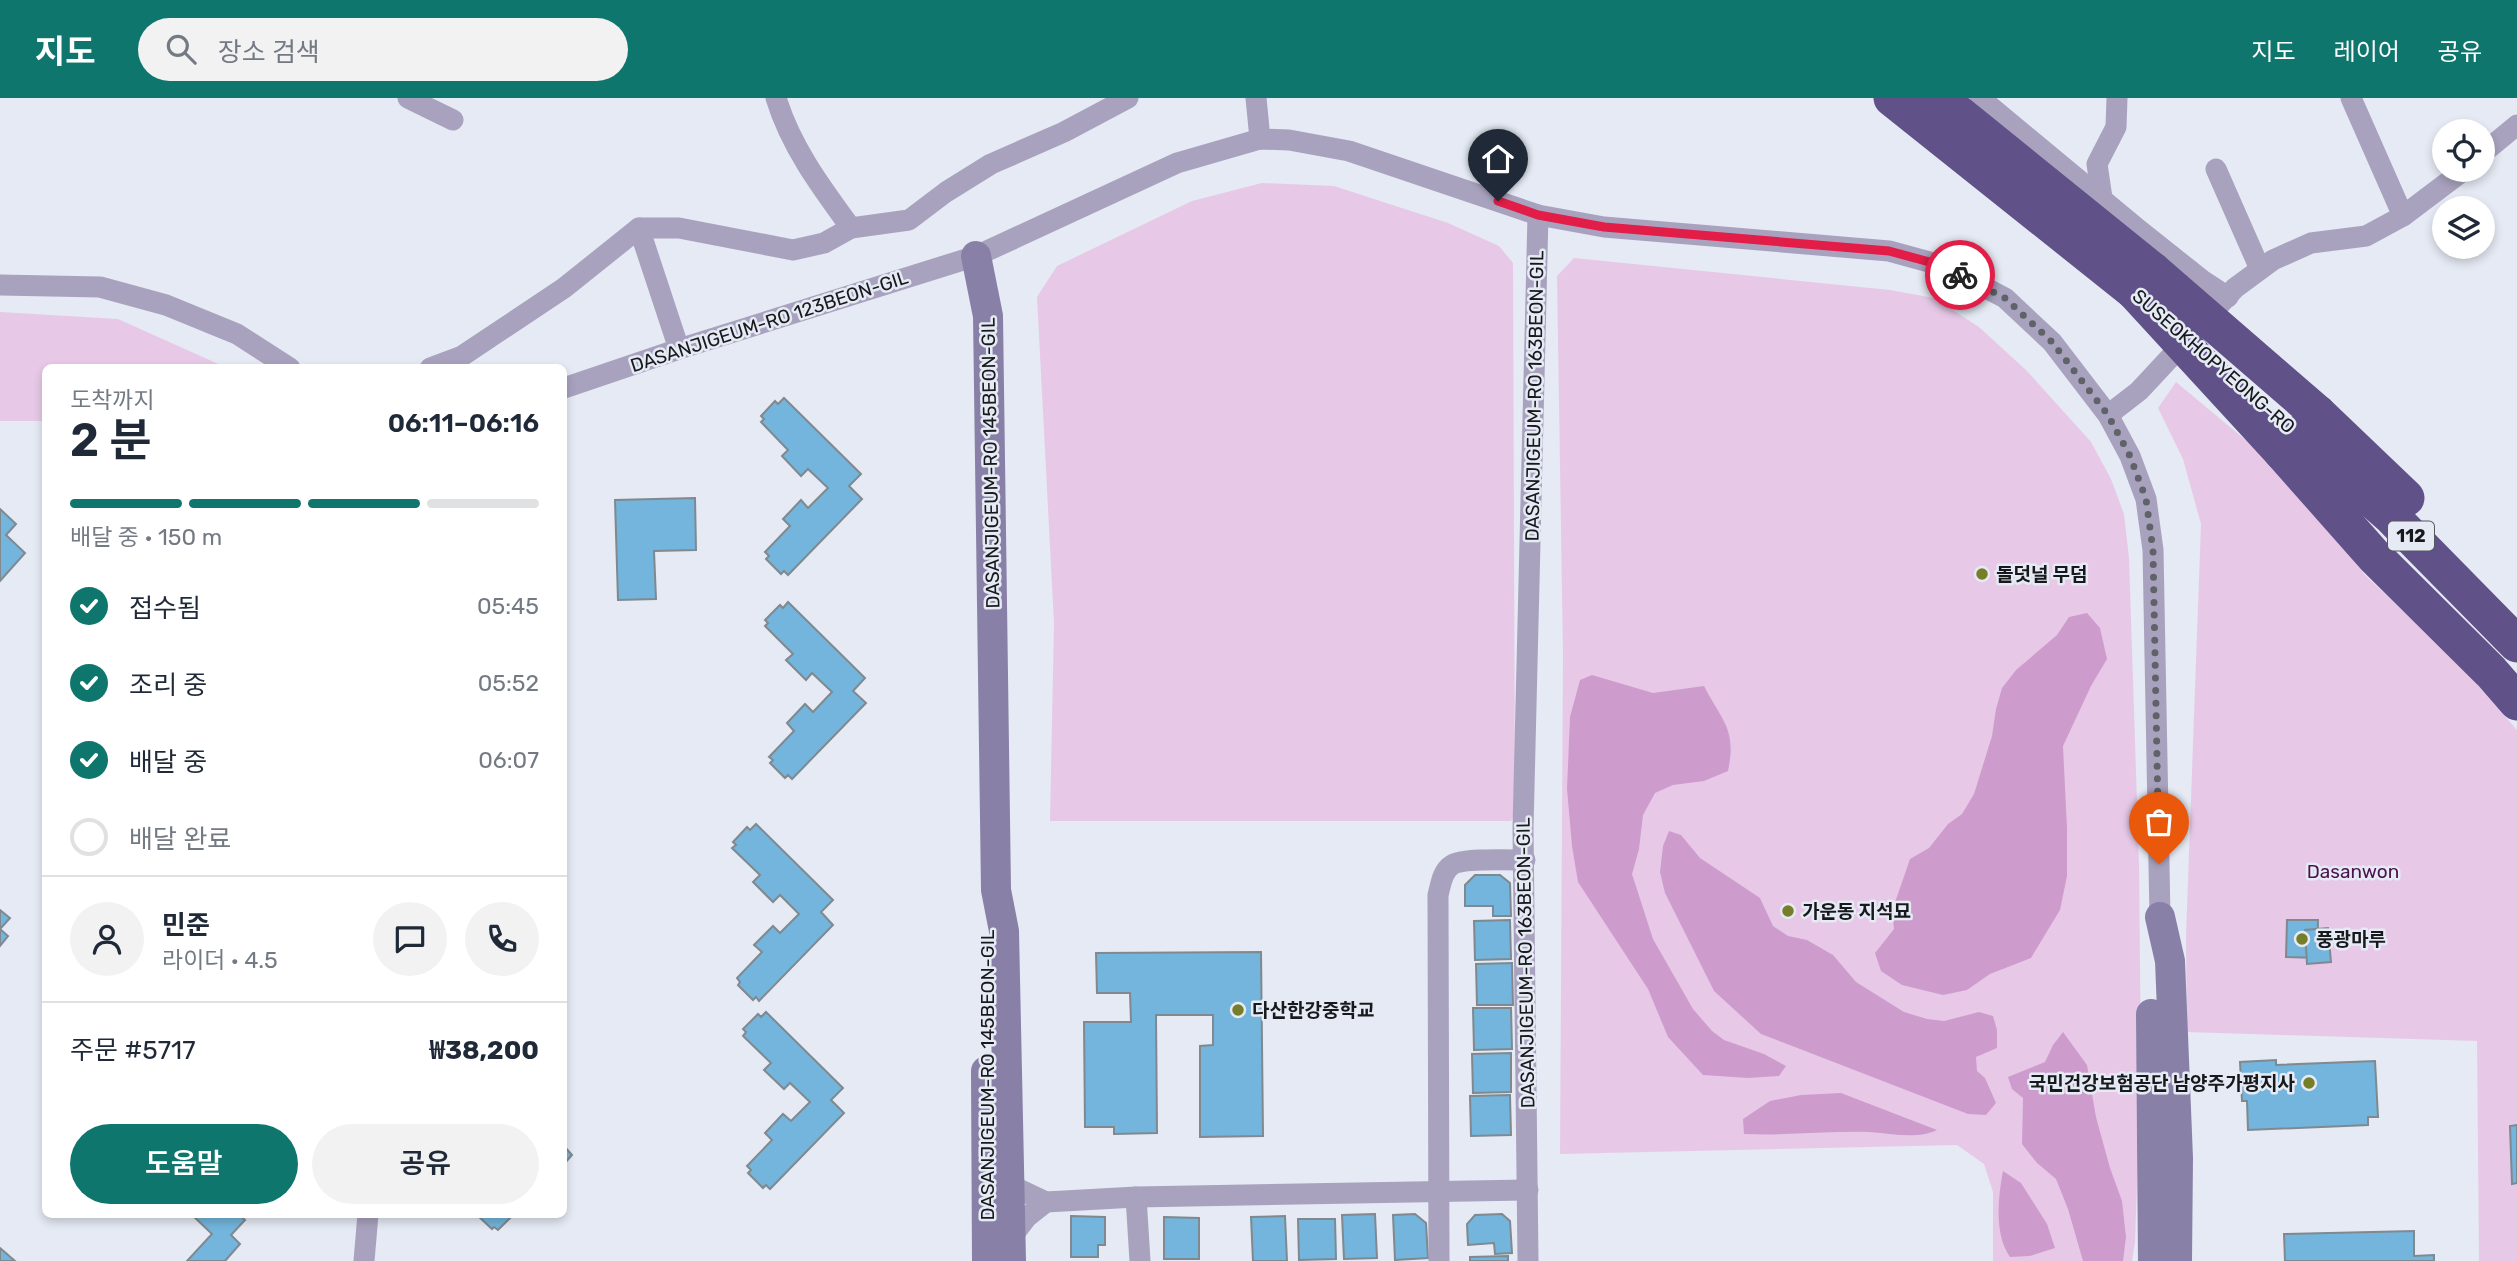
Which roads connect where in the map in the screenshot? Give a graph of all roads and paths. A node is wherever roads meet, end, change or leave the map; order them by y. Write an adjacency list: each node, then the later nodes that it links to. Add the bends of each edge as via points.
1 (408, 98): 10 (street)
2 (776, 98): 20 (street, via 783,122 807,166)
3 (1128, 98): 20 (street, via 991,164 909,220)
4 (1256, 98): 12 (street)
5 (1892, 98): 23 (highway, SUSEOKHOPYEONG-RO / 112)
6 (1939, 98): 23 (highway, SUSEOKHOPYEONG-RO / 112)
7 (1980, 98): 16 (street)
8 (2117, 98): 16 (street, via 2116,127 2097,164)
9 (2351, 98): 18 (street)
10 (453, 120)
11 (2517, 125): 13 (street)
12 (1260, 139): 17 (street, via 1349,150); 21 (street, via 1177,163)
13 (2495, 143)
14 (2216, 169): 22 (street)
15 (2448, 182): 18 (street)
16 (2102, 198): 25 (street)
17 (1538, 215): 30 (street, via 1604,227 1889,251 1944,266 2005,298 2052,342); 35 (street, DASANJIGEUM-RO 163BEON-GIL)
18 (2403, 216): 22 (street, via 2366,236 2311,243)
19 (639, 228): 20 (street, via 679,228 793,250 824,243); 26 (street); 28 (street, via 564,288 462,356)
20 (851, 228)
21 (976, 256): 26 (street, DASANJIGEUM-RO 123BEON-GIL); 36 (street, DASANJIGEUM-RO 145BEON-GIL, via 988,316)
22 (2260, 269): 25 (street)
23 (2143, 281): 31 (highway, SUSEOKHOPYEONG-RO / 112, bridge); 31 (highway, bridge)
24 (0, 285): 27 (street, via 100,287 166,305 237,334)
25 (2228, 296): 30 (street, via 2139,391)
26 (679, 349): 29 (street, DASANJIGEUM-RO 123BEON-GIL)
27 (284, 364)
28 (441, 364)
29 (567, 387)
30 (2108, 415): 37 (street, via 2146,499 2153,550)
31 (2299, 433): 32 (highway, SUSEOKHOPYEONG-RO / 112); 33 (highway, SUSEOKHOPYEONG-RO / 112, via 2392,517); 34 (highway, via 2374,556)
32 (2517, 606)
33 (2517, 644)
34 (2517, 702)
35 (1525, 860): 39 (street, DASANJIGEUM-RO 163BEON-GIL); 40 (street, via 1463,862 1452,865 1442,876 1438,895)
36 (996, 890): 38 (street, DASANJIGEUM-RO 145BEON-GIL, via 1004,931); 46 (street, DASANJIGEUM-RO 145BEON-GIL, via 985,929)
37 (2160, 917): 50 (street, via 2151,960); 51 (street, via 2170,961)
38 (1008, 1185): 42 (street); 44 (street, DASANJIGEUM-RO 145BEON-GIL)
39 (1528, 1190): 40 (street); 49 (street, DASANJIGEUM-RO 163BEON-GIL)
40 (1440, 1191): 41 (street); 48 (street)
41 (1136, 1197): 42 (street); 47 (street)
42 (1046, 1202): 44 (street, via 1027,1217)
43 (368, 1218): 45 (street)
44 (1011, 1249)
45 (364, 1261)
46 (987, 1261)
47 (1140, 1261)
48 (1439, 1261)
49 (1528, 1261)
50 (2153, 1261)
51 (2177, 1261)

